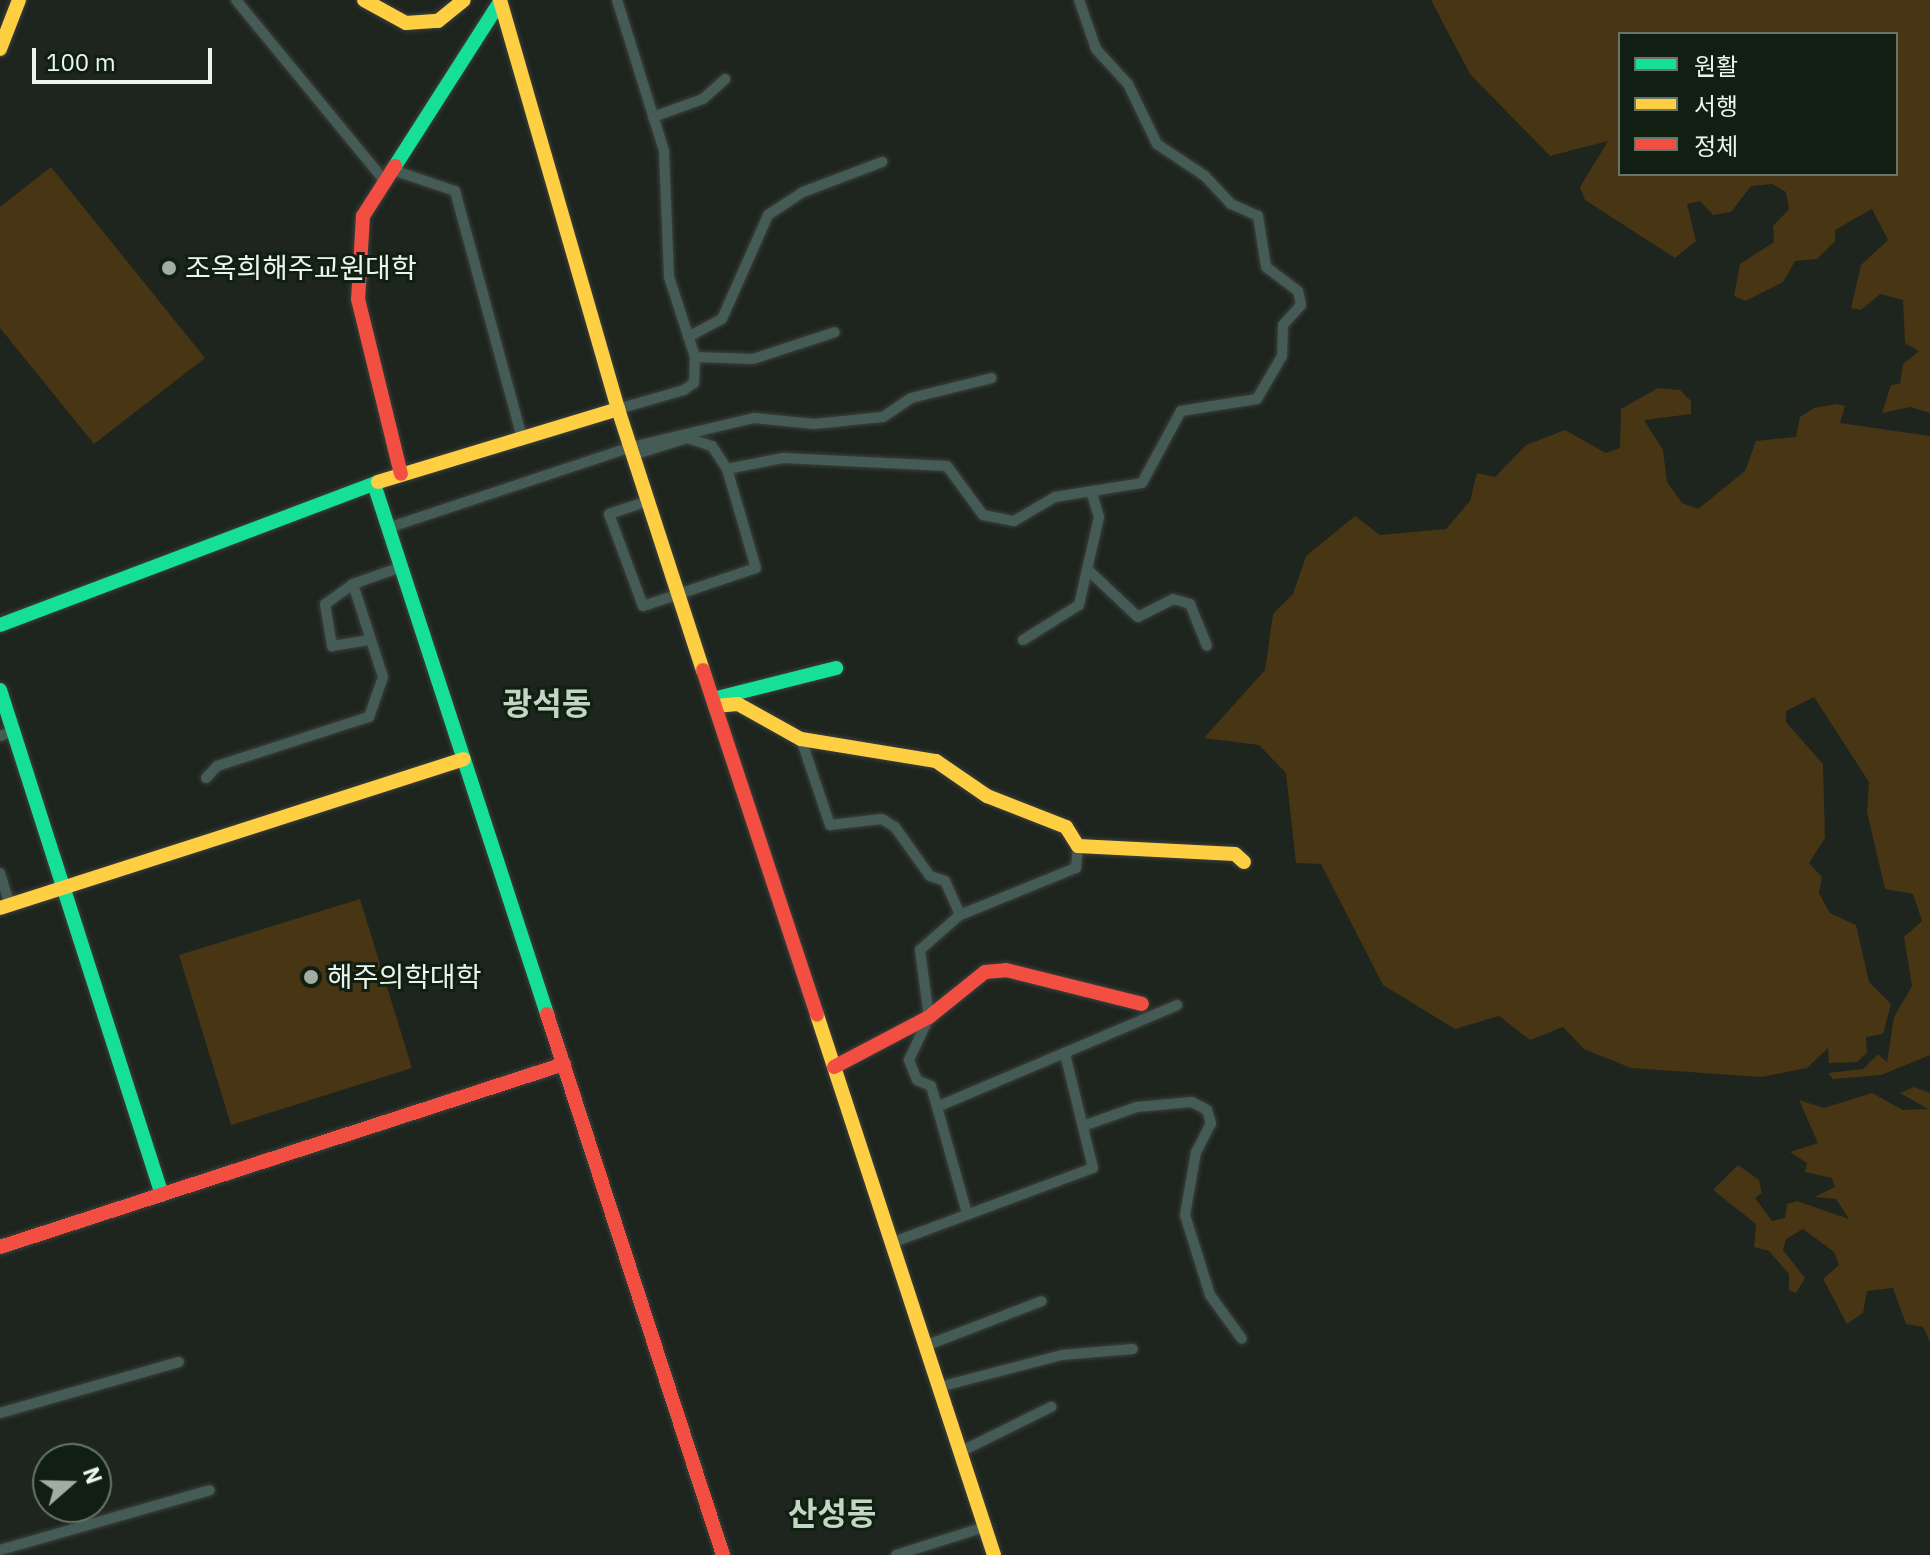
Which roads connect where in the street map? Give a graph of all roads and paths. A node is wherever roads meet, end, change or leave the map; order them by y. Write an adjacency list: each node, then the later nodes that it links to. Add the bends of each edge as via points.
1 (19, 0): 8 (street)
2 (236, 0): 12 (street)
3 (364, 0): 4 (street, via 406,23 438,21)
4 (464, 0)
5 (617, 0): 10 (street)
6 (1079, 0): 23 (street, via 1096,49 1128,84 1157,144 1205,176 1231,204 1258,216 1266,267 1298,291 1301,305 1283,325 1282,356 1257,399 1181,411 1161,437 1152,476)
7 (500, 1): 12 (street); 17 (street)
8 (1, 45)
9 (725, 79): 10 (street, via 703,99)
10 (653, 117): 14 (street, via 672,223 669,277)
11 (882, 162): 14 (street, via 803,192 768,215 722,319)
12 (386, 174): 18 (street, via 455,191); 21 (street, via 363,216 358,299)
13 (835, 332): 15 (street, via 753,359)
14 (688, 337): 15 (street)
15 (695, 357): 17 (street, via 694,383 684,390)
16 (992, 378): 19 (street, via 911,398 883,417 814,424 754,418)
17 (618, 409): 18 (street); 19 (street)
18 (522, 438): 21 (street)
19 (632, 451): 20 (street, via 687,438 712,446); 24 (street); 25 (street)
20 (727, 469): 23 (street, via 783,458 947,466 997,522 1014,521 1055,497); 29 (street, via 756,568)
21 (401, 474): 22 (street)
22 (374, 484): 25 (street); 30 (street)
23 (1092, 494): 27 (street, via 1099,517)
24 (648, 501): 29 (street); 29 (street, via 609,514 643,606)
25 (388, 528): 26 (street)
26 (401, 567): 28 (street); 39 (street)
27 (1087, 569): 32 (street, via 1079,605); 33 (street, via 1138,617 1173,599 1190,604)
28 (353, 584): 31 (street); 31 (street, via 325,604 332,646)
29 (678, 592): 36 (street)
30 (0, 625)
31 (371, 640): 40 (street, via 383,677 369,717 217,766)
32 (1023, 640)
33 (1207, 646)
34 (836, 668): 36 (street)
35 (0, 690): 37 (street)
36 (714, 702): 38 (street, via 738,704); 52 (street)
37 (7, 734): 44 (street)
38 (801, 739): 41 (street, via 936,761 987,796 1066,827); 46 (street, via 830,825 882,819 895,827 930,876 945,881)
39 (464, 759): 44 (street); 51 (street)
40 (206, 778)
41 (1078, 846): 42 (street, via 1235,854); 46 (street, via 1076,868)
42 (1244, 862)
43 (0, 873): 45 (street)
44 (64, 888): 45 (street); 55 (street)
45 (5, 907)
46 (960, 915): 49 (street, via 920,950)
47 (1142, 1004): 49 (street, via 1006,970 985,972)
48 (1177, 1005): 50 (street, via 1077,1043)
49 (929, 1017): 52 (street); 53 (street, via 909,1060 917,1080 931,1086)
50 (1066, 1058): 53 (street); 54 (street)
51 (564, 1064): 55 (street); 71 (street)
52 (834, 1067): 57 (street)
53 (937, 1107): 56 (street)
54 (1083, 1126): 56 (street, via 1093,1168); 60 (street, via 1137,1107 1192,1102 1207,1110 1211,1123 1196,1152 1185,1215 1210,1295)
55 (162, 1195): 58 (street)
56 (966, 1210): 57 (street)
57 (891, 1243): 61 (street)
58 (0, 1247)
59 (1042, 1301): 61 (street)
60 (1242, 1339)
61 (925, 1346): 64 (street)
62 (1133, 1349): 64 (street, via 1062,1355)
63 (179, 1362): 66 (street)
64 (939, 1387): 67 (street)
65 (1051, 1407): 67 (street)
66 (0, 1413)
67 (960, 1452): 69 (street)
68 (210, 1490): 70 (street)
69 (985, 1527): 72 (street); 73 (street)
70 (0, 1550)
71 (723, 1555)
72 (896, 1555)
73 (994, 1555)

